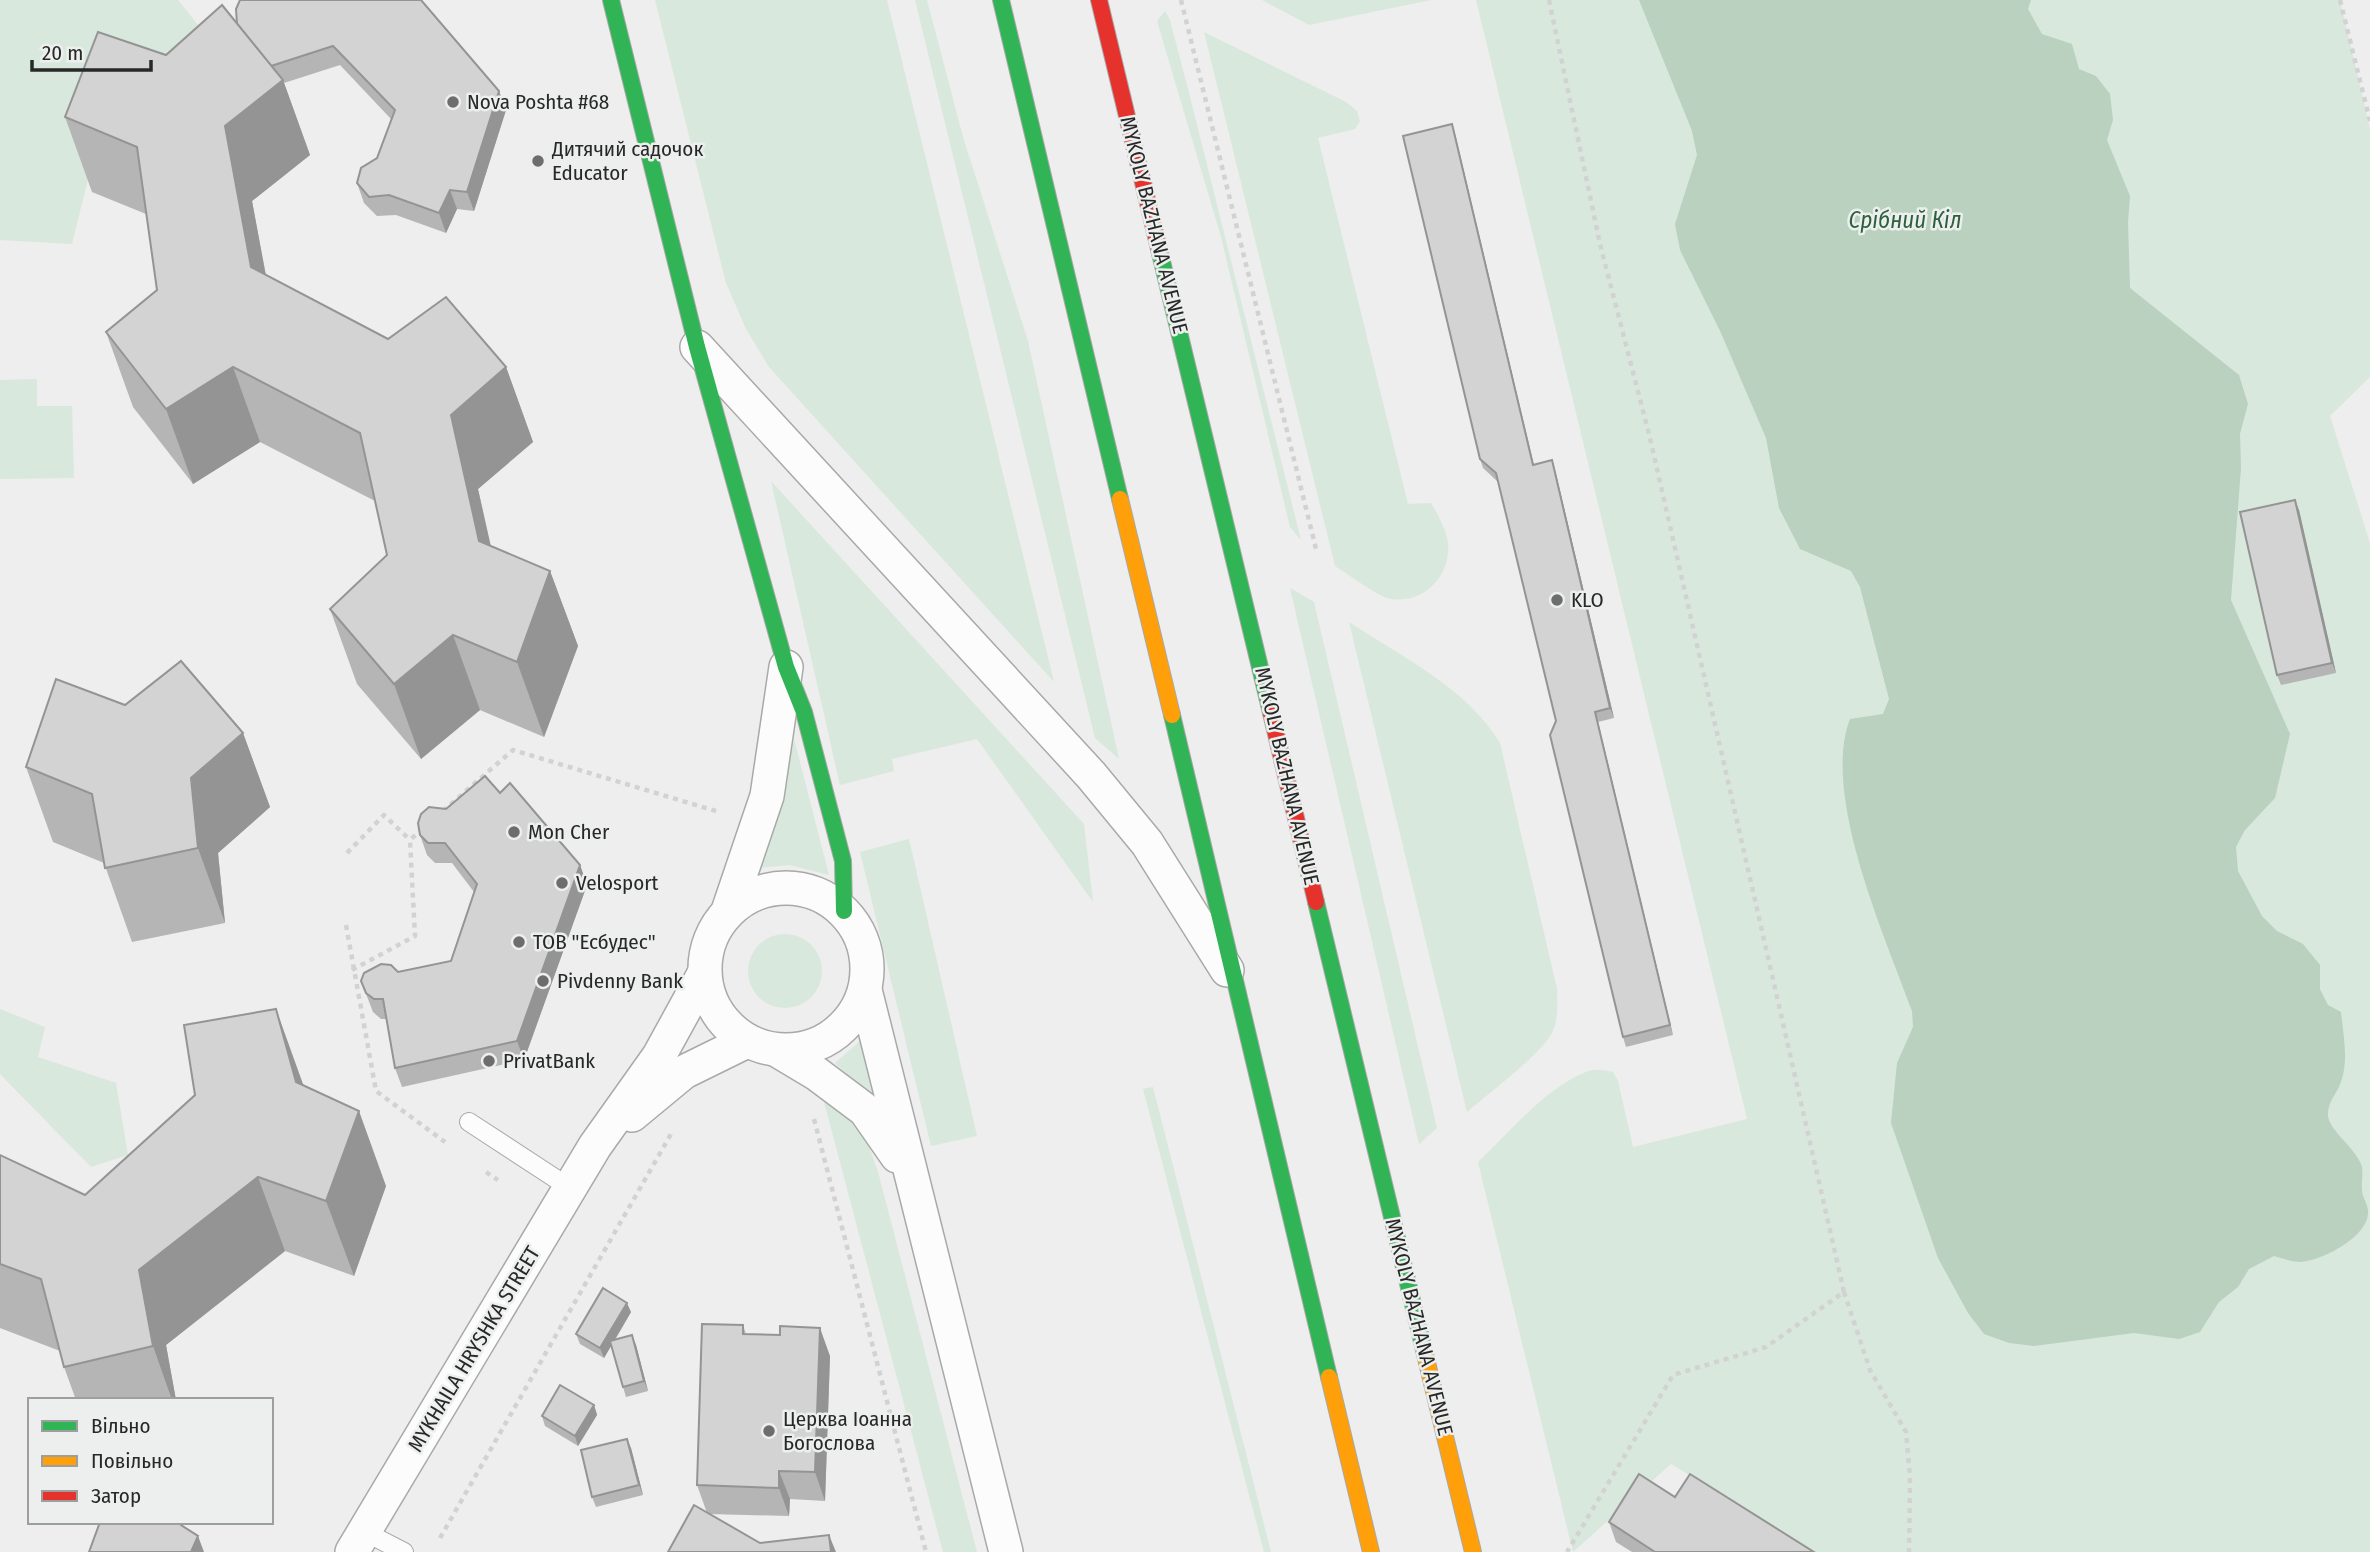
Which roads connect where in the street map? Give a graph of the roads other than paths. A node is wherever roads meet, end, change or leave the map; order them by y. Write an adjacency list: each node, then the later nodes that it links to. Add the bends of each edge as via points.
1 (611, 0): 4 (main road)
2 (1001, 0): 9 (main road)
3 (1099, 0): 22 (main road, MYKOLY BAZHANA AVENUE)
4 (697, 347): 5 (main road); 9 (street, via 1091,775 1147,843)
5 (786, 667): 6 (street, via 767,796); 7 (main road, via 804,712 843,861)
6 (728, 911): 7 (street, via 754,893 786,887 817,893); 8 (street, via 709,940)
7 (844, 911): 10 (street, via 860,934 867,962)
8 (704, 974): 11 (street, via 711,1001 726,1024); 13 (street, MYKHAILA HRYSHKA STREET, via 659,1056)
9 (1233, 979): 16 (main road)
10 (865, 990): 11 (street, via 847,1024 815,1045); 14 (street)
11 (762, 1046): 13 (street, MYKHAILA HRYSHKA STREET, via 684,1072); 14 (street, via 817,1074 866,1110)
12 (469, 1122): 15 (lane)
13 (595, 1146): 15 (street, MYKHAILA HRYSHKA STREET)
14 (909, 1173): 19 (street)
15 (570, 1188): 17 (street, MYKHAILA HRYSHKA STREET)
16 (1358, 1496): 20 (main road); 21 (main road)
17 (359, 1542): 18 (lane)
18 (404, 1552)
19 (1006, 1552)
20 (1359, 1552)
21 (1371, 1552)
22 (1473, 1552)

